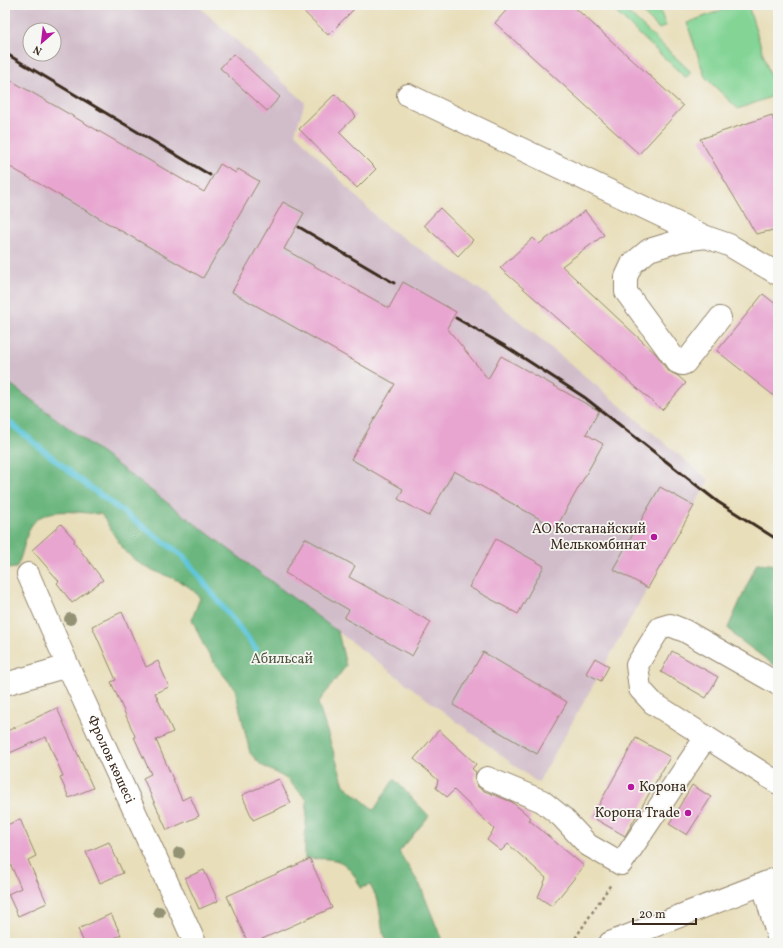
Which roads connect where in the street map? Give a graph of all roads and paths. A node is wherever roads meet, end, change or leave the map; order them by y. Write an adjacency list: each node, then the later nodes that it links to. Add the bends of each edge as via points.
1 (408, 95): 2 (street)
2 (706, 238): 3 (street, via 729,245); 4 (street, via 682,240 649,250 632,264 626,277 626,292 677,362 682,364)
3 (778, 274)
4 (720, 318)
5 (28, 574): 6 (street, Фролов көшесі)
6 (68, 666): 7 (street); 15 (street, Фролов көшесі)
7 (5, 684)
8 (778, 684): 9 (street, via 685,631 670,625 660,628 637,665 640,689 654,703)
9 (706, 737): 11 (street); 12 (street)
10 (487, 778): 12 (street, via 542,801 562,817 588,845)
11 (778, 784)
12 (621, 864): 16 (path, via 614,880)
13 (770, 881): 14 (street); 17 (street)
14 (778, 937)
15 (195, 943)
16 (572, 943)
17 (610, 943)

